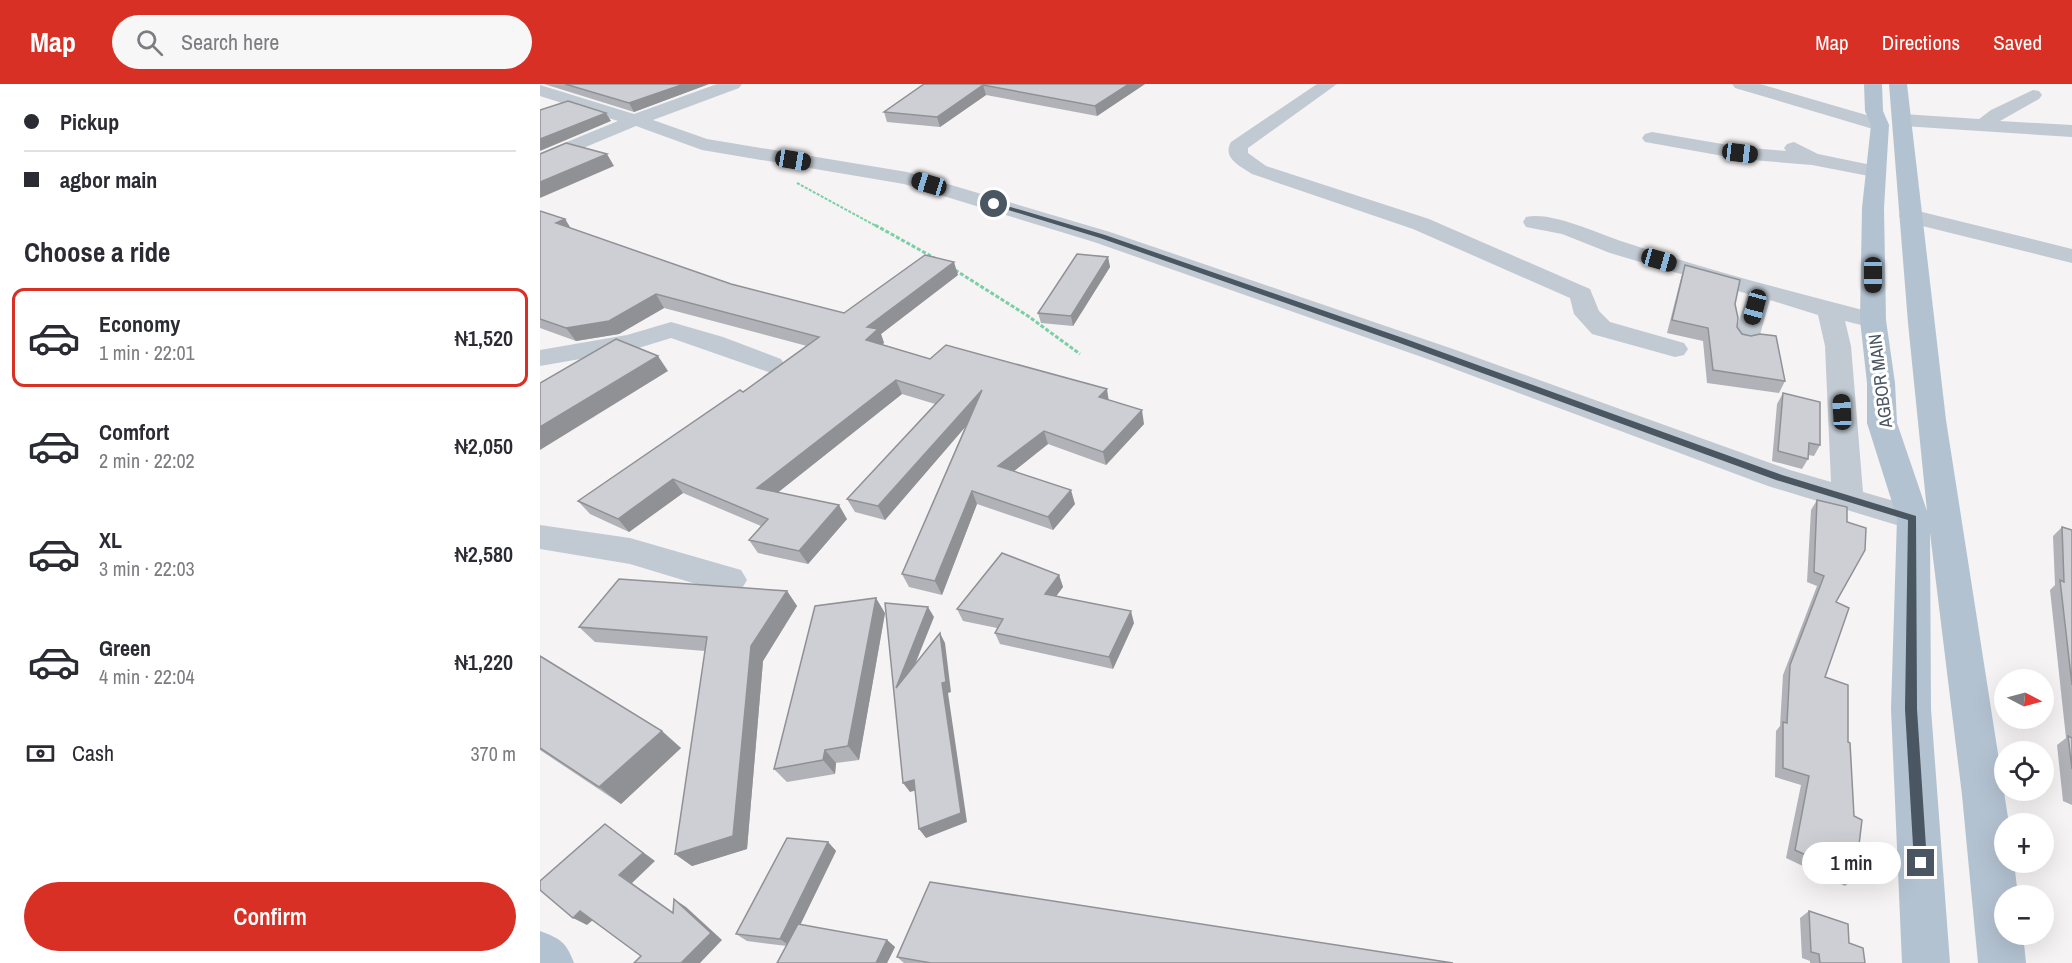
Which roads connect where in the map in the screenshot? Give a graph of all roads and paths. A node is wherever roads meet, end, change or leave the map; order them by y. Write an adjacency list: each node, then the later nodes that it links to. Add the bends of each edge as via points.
1 (733, 84): 10 (street)
2 (1328, 84): 29 (street, via 1238,146 1238,155 1259,170 1420,224 1581,294 1587,314 1601,328)
3 (1741, 84): 11 (street)
4 (1874, 84): 11 (main road, AGBOR MAIN, via 1874,111)
5 (1898, 84): 11 (main road, AGBOR MAIN)
6 (540, 90): 8 (street)
7 (2034, 95): 12 (street)
8 (582, 103): 9 (street); 10 (street)
9 (550, 113)
10 (635, 120): 17 (street); 33 (street, via 702,144 907,178 1102,237)
11 (1891, 122): 12 (street); 18 (main road, AGBOR MAIN); 20 (main road, AGBOR MAIN, via 1901,128)
12 (1982, 126): 13 (street)
13 (2072, 131)
14 (1652, 138): 16 (street, via 1740,153)
15 (1808, 138): 16 (street, via 1791,144)
16 (1812, 159): 18 (street)
17 (540, 160)
18 (1874, 171): 27 (main road, AGBOR MAIN)
19 (797, 183): 23 (path)
20 (1910, 216): 22 (street); 40 (main road, AGBOR MAIN)
21 (1534, 222): 25 (street, via 1568,229 1618,248)
22 (2072, 256)
23 (943, 262)
24 (953, 268): 30 (path)
25 (1761, 290): 26 (street); 28 (street)
26 (1830, 310): 27 (street); 33 (street, via 1838,346)
27 (1873, 320): 34 (main road, AGBOR MAIN, via 1882,423)
28 (1746, 338)
29 (1675, 349)
30 (1080, 354)
31 (540, 358): 32 (street, via 632,342 671,330)
32 (771, 365)
33 (1848, 500): 34 (street)
34 (1912, 518): 39 (main road, AGBOR MAIN, via 1911,709)
35 (540, 537): 36 (street, via 630,551)
36 (729, 580)
37 (540, 955): 38 (main road)
38 (550, 963)
39 (1926, 963)
40 (2002, 963)

